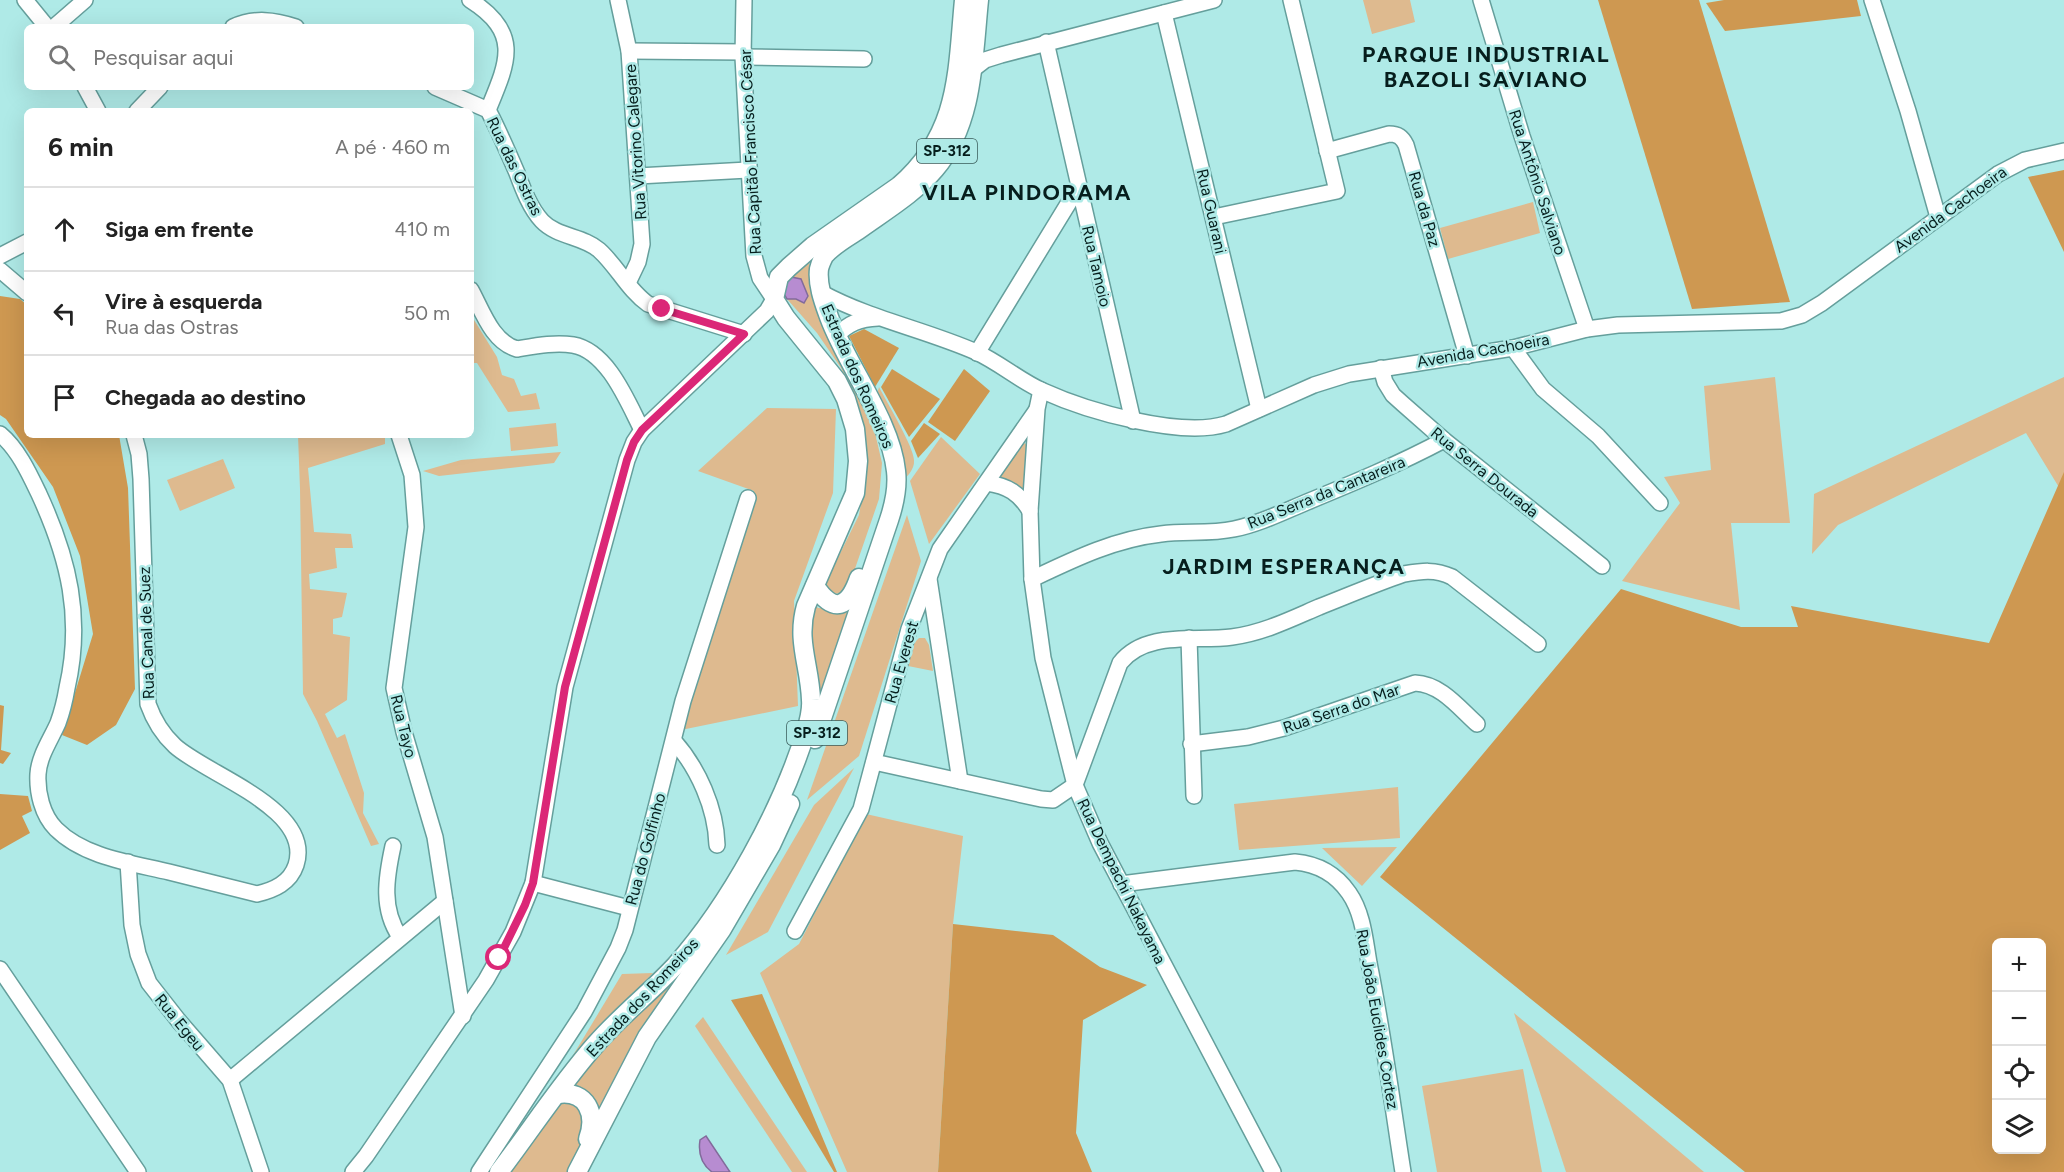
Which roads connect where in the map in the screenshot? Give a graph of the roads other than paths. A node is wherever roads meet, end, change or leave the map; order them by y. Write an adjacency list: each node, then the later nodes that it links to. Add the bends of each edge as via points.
1 (25, 0): 13 (street)
2 (85, 0): 14 (street)
3 (470, 0): 27 (street, via 500,26 506,48 506,62)
4 (618, 0): 18 (street, Rua Vitorino Calegare)
5 (744, 0): 19 (street, Rua Capitão Francisco César)
6 (964, 0): 42 (main road, SP-312, via 956,88 947,119 930,152 899,186 789,267 779,278)
7 (979, 0): 21 (main road, Estrada dos Romeiros / SP-312)
8 (1214, 0): 12 (street)
9 (1291, 0): 28 (street)
10 (1481, 0): 44 (street, Rua Antônio Salviano)
11 (1872, 0): 34 (street)
12 (1164, 12): 17 (street); 33 (street, Rua Guarani)
13 (45, 24)
14 (57, 24)
15 (243, 24): 16 (street)
16 (286, 24)
17 (1046, 42): 21 (street, via 985,60); 32 (street, Rua Tamoio)
18 (628, 51): 19 (street); 31 (street, Rua Vitorino Calegare)
19 (743, 54): 20 (street); 30 (street, Rua Capitão Francisco César)
20 (864, 59)
21 (972, 70): 40 (main road, Estrada dos Romeiros / SP-312, via 966,105 945,155 917,187 824,257 819,274)
22 (87, 90): 25 (street)
23 (157, 90): 26 (street)
24 (442, 90): 27 (street, Rua das Ostras)
25 (96, 108)
26 (140, 108)
27 (488, 110): 38 (street, Rua das Ostras, via 542,222 599,250)
28 (1327, 151): 33 (street, via 1337,190); 49 (street, Rua da Paz, via 1389,134 1402,138)
29 (2064, 151): 34 (street, Avenida Cachoeira, via 2011,165)
30 (748, 170): 31 (street); 42 (street, Rua Capitão Francisco César, via 754,256 760,278)
31 (638, 176): 38 (street, Rua Vitorino Calegare, via 642,244)
32 (1079, 186): 48 (street); 54 (street, Rua Tamoio)
33 (1214, 217): 53 (street, Rua Guarani)
34 (1938, 217): 44 (street, Avenida Cachoeira, via 1802,315 1780,321)
35 (24, 244): 36 (street)
36 (0, 256)
37 (0, 270): 39 (street)
38 (628, 283): 45 (street, Rua das Ostras, via 648,304)
39 (24, 290)
40 (822, 293): 43 (street, Avenida Cachoeira); 46 (main road, Estrada dos Romeiros / SP-312)
41 (474, 295): 55 (street, via 496,335 510,347 576,345 592,354 607,367)
42 (774, 299): 45 (street); 68 (main road, Estrada dos Romeiros / SP-312, via 837,381 855,429 855,493)
43 (884, 318): 46 (street, Avenida Cachoeira, via 853,322); 48 (street, Avenida Cachoeira)
44 (1587, 329): 47 (street, Avenida Cachoeira)
45 (744, 334): 55 (street)
46 (836, 336): 57 (main road, Estrada dos Romeiros / SP-312)
47 (1513, 348): 49 (street, Avenida Cachoeira); 63 (street, via 1543,388 1598,436)
48 (977, 353): 51 (street, Avenida Cachoeira)
49 (1467, 356): 50 (street, Avenida Cachoeira)
50 (1381, 368): 53 (street, Avenida Cachoeira, via 1314,385); 60 (street, Rua Serra Dourada, via 1394,395)
51 (1041, 390): 52 (street, Rua Dempachi Nakayama); 54 (street, Avenida Cachoeira)
52 (1038, 409): 61 (street, Rua Everest); 64 (street, Rua Dempachi Nakayama)
53 (1259, 409): 54 (street, Avenida Cachoeira, via 1211,429)
54 (1133, 420)
55 (642, 430): 81 (street, via 627,460 565,687)
56 (0, 434): 80 (street, Rua Canal de Suez, via 29,475 57,535 68,569 75,619 67,689 38,772 43,808 50,822 68,839)
57 (885, 434): 68 (main road, via 886,485 854,593 839,604 828,601); 96 (main road, Estrada dos Romeiros / SP-312, via 896,470 893,505 798,787 771,845 722,929 647,1037)
58 (135, 438): 80 (street, Rua Canal de Suez, via 140,462 148,704 152,716 176,747 264,801 282,817 297,851 292,874 282,885 257,894)
59 (400, 438): 83 (street, Rua Tayo, via 412,475 416,527 394,688 435,837)
60 (1444, 440): 65 (street, Rua Serra Dourada); 67 (street, Rua Serra da Cantareira, via 1395,466 1263,520 1199,534 1136,538 1092,551)
61 (987, 483): 64 (street, via 1013,490); 66 (street, Rua Everest, via 940,549)
62 (748, 498): 72 (street, Rua do Golfinho, via 682,701)
63 (1660, 503)
64 (1030, 511): 67 (street, Rua Dempachi Nakayama)
65 (1602, 566)
66 (928, 576): 74 (street, Rua Everest, via 909,629); 75 (street)
67 (1032, 579): 76 (street, Rua Dempachi Nakayama, via 1043,658)
68 (815, 586): 90 (main road, Estrada dos Romeiros / SP-312, via 802,620 801,640 810,714 784,791 699,938 597,1042)
69 (1189, 638): 70 (street, via 1232,637 1272,627 1404,574 1439,571); 73 (street); 76 (street, via 1170,639 1126,655)
70 (1538, 644)
71 (1478, 724): 73 (street, Rua Serra do Mar, via 1437,688 1415,682 1284,728)
72 (674, 741): 78 (street, via 687,755 702,783); 84 (street, Rua do Golfinho)
73 (1191, 744): 77 (street)
74 (874, 762): 75 (street); 85 (street, Rua Everest, via 861,808)
75 (960, 781): 76 (street, via 1041,800 1053,800)
76 (1075, 785): 82 (street, Rua Dempachi Nakayama)
77 (1194, 796)
78 (717, 845)
79 (393, 846): 86 (street, via 386,891 391,924)
80 (128, 862): 89 (street, Rua Egeu, via 132,926 149,983)
81 (533, 883): 84 (street); 88 (street, via 499,958)
82 (1121, 884): 97 (street, Rua Dempachi Nakayama); 98 (street, Rua João Euclides Cortez, via 1295,862 1326,870 1338,880 1359,914)
83 (445, 901): 86 (street); 88 (street, Rua Tayo)
84 (629, 908): 94 (street, Rua do Golfinho, via 618,948 584,1012)
85 (795, 931)
86 (400, 937): 89 (street)
87 (0, 969): 91 (street)
88 (463, 1016): 93 (street)
89 (230, 1080): 92 (street, Rua Egeu)
90 (558, 1094): 95 (main road, Estrada dos Romeiros / SP-312); 96 (main road, via 570,1092 580,1097 592,1116)
91 (138, 1172)
92 (261, 1172)
93 (353, 1172)
94 (479, 1172)
95 (499, 1172)
96 (577, 1172)
97 (1273, 1172)
98 (1403, 1172)

